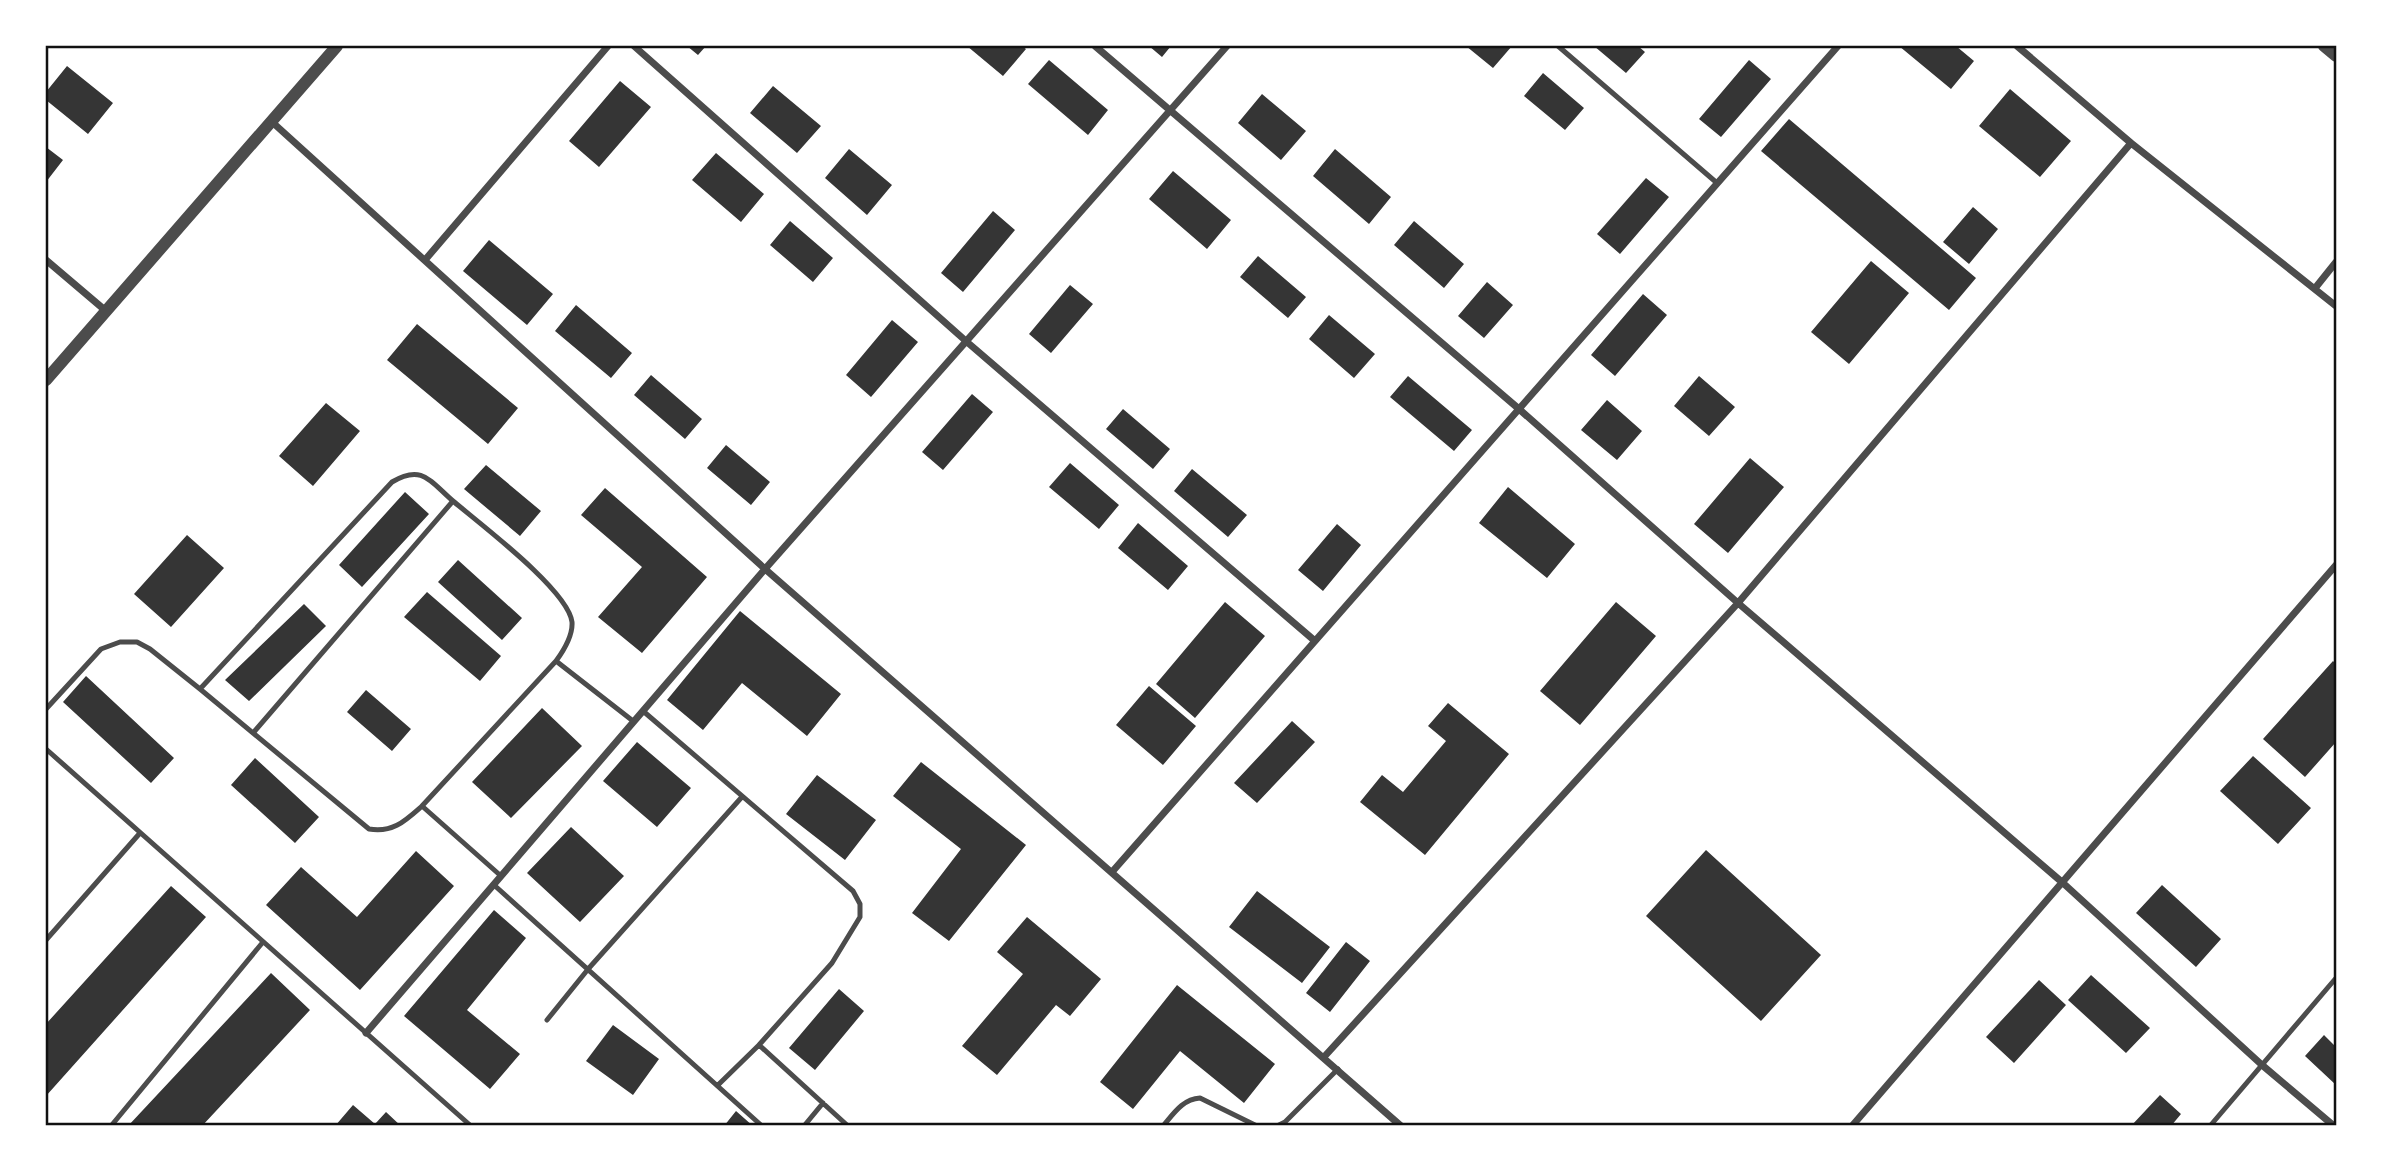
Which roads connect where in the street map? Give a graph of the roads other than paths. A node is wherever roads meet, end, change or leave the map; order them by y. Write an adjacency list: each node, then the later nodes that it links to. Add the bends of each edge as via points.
1 (337, 46): 12 (street)
2 (608, 46): 16 (street)
3 (634, 46): 21 (street)
4 (1095, 46): 11 (street)
5 (1227, 46): 11 (street)
6 (1558, 46): 14 (lane)
7 (1838, 46): 14 (street)
8 (2017, 46): 13 (street)
9 (2324, 46): 10 (street)
10 (2336, 56)
11 (1170, 110): 21 (street); 23 (street)
12 (271, 121): 16 (street); 20 (street)
13 (2131, 143): 18 (street); 27 (street)
14 (1717, 183): 23 (street)
15 (46, 260): 20 (street)
16 (425, 260): 26 (street)
17 (2336, 262): 18 (street)
18 (2316, 287): 19 (street)
19 (2336, 306)
20 (106, 311): 22 (street)
21 (967, 342): 26 (street); 28 (street)
22 (46, 380)
23 (1519, 409): 27 (street); 28 (street)
24 (453, 501): 29 (lane, via 561,595 572,624); 30 (lane, via 422,474 407,473 391,482); 34 (lane)
25 (2336, 565): 41 (street)
26 (765, 569): 32 (street); 39 (street)
27 (1738, 603): 41 (street); 50 (street)
28 (1315, 641): 39 (street)
29 (556, 661): 33 (lane); 37 (lane)
30 (200, 689): 31 (lane, via 150,649 137,642 120,642 101,649); 34 (lane)
31 (46, 709)
32 (643, 711): 33 (street); 36 (lane)
33 (633, 722): 40 (street)
34 (253, 733): 37 (lane, via 369,830 383,832 402,824)
35 (46, 750): 38 (lane)
36 (741, 798): 45 (lane); 49 (lane, via 853,891 860,904 860,917 832,963)
37 (422, 806): 40 (lane)
38 (140, 833): 43 (lane); 44 (lane)
39 (1112, 872): 50 (street)
40 (501, 876): 42 (street)
41 (2063, 883): 51 (street); 64 (street)
42 (494, 885): 45 (lane); 48 (street)
43 (46, 940)
44 (263, 942): 48 (lane); 55 (lane)
45 (589, 968): 47 (lane); 53 (lane)
46 (2336, 978): 51 (lane)
47 (547, 1020)
48 (366, 1033): 56 (lane)
49 (759, 1045): 53 (lane); 54 (lane)
50 (1324, 1057): 52 (street)
51 (2262, 1065): 65 (lane); 66 (street)
52 (1338, 1069): 62 (lane); 63 (street)
53 (718, 1085): 57 (lane)
54 (823, 1103): 58 (lane); 59 (lane)
55 (111, 1125)
56 (471, 1125)
57 (762, 1125)
58 (804, 1125)
59 (848, 1125)
60 (1163, 1125): 61 (lane, via 1179,1107 1200,1098)
61 (1257, 1125)
62 (1277, 1125)
63 (1401, 1125)
64 (1852, 1125)
65 (2210, 1125)
66 (2334, 1125)

